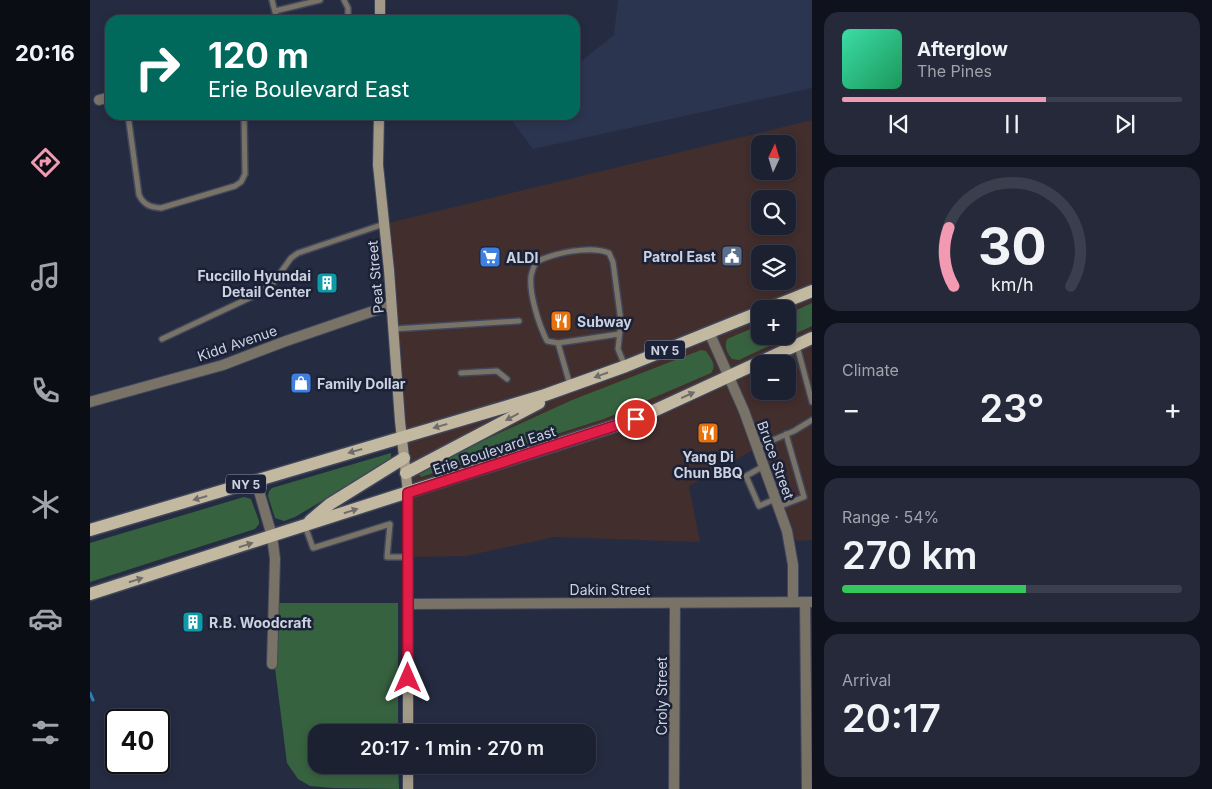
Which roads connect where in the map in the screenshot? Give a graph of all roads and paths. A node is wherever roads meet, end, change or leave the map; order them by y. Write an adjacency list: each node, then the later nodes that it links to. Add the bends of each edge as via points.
1 (272, 0): 5 (lane)
2 (320, 0): 5 (lane)
3 (344, 0): 7 (lane)
4 (380, 0): 8 (street)
5 (275, 11): 6 (lane)
6 (276, 15)
7 (348, 15)
8 (380, 15)
9 (105, 98): 10 (street)
10 (99, 100)
11 (129, 120): 12 (lane, via 139,195 150,207 161,208 241,182 245,174)
12 (244, 120)
13 (379, 120): 14 (street, Peat Street, via 378,164)
14 (384, 224): 17 (street, Peat Street); 24 (lane, via 298,253 273,283 260,292)
15 (812, 291): 16 (main road)
16 (790, 300)
17 (391, 305): 20 (street, Peat Street); 32 (street, Kidd Avenue, via 223,365)
18 (751, 316): 21 (main road, NY 5)
19 (519, 321): 20 (lane)
20 (393, 329): 36 (street, Peat Street)
21 (709, 332): 27 (main road, NY 5); 29 (street, Bruce Street)
22 (619, 334): 25 (lane); 25 (lane, via 621,322 609,253 595,249 547,256 536,262 531,282 539,325 547,341); 27 (lane, via 618,349)
23 (812, 338): 26 (main road, Erie Boulevard East)
24 (162, 339)
25 (558, 343): 31 (lane)
26 (797, 345): 29 (main road, Erie Boulevard East); 33 (lane)
27 (626, 366): 31 (main road, NY 5, one-way to 31)
28 (460, 373): 30 (lane, via 497,371)
29 (729, 377): 37 (street, Bruce Street); 42 (main road, Erie Boulevard East, one-way to 29, via 636,419)
30 (507, 379)
31 (570, 386): 36 (main road, NY 5, one-way to 36); 40 (main road, one-way to 40)
32 (90, 402)
33 (812, 402)
34 (812, 420): 35 (lane)
35 (786, 434): 37 (lane); 43 (lane, via 804,497)
36 (402, 437): 38 (street, Peat Street); 41 (main road, NY 5, one-way to 41)
37 (756, 447): 39 (street, Bruce Street)
38 (404, 458): 40 (street, Peat Street); 44 (main road, via 330,504)
39 (764, 466): 43 (street, Bruce Street); 43 (lane, via 746,476 759,506)
40 (406, 473): 42 (street, Peat Street)
41 (256, 481): 45 (main road, NY 5, one-way to 45); 46 (street)
42 (408, 493): 44 (main road, Erie Boulevard East, one-way to 42); 47 (street, Peat Street)
43 (777, 503): 49 (street, Bruce Street, via 787,531 793,565)
44 (305, 526): 46 (main road, Erie Boulevard East); 47 (lane, via 313,548 390,524 387,557)
45 (90, 530)
46 (272, 536): 48 (main road, Erie Boulevard East, one-way to 46); 53 (street, via 275,559)
47 (409, 557): 52 (street, Peat Street)
48 (90, 594)
49 (793, 602): 50 (street, Dakin Street); 51 (street, Dakin Street)
50 (808, 602): 58 (street)
51 (675, 603): 52 (street, Dakin Street); 57 (street, Croly Street)
52 (409, 604): 54 (street, Peat Street)
53 (272, 664)
54 (408, 724)
55 (408, 774): 56 (street)
56 (408, 789)
57 (674, 789)
58 (807, 789)

